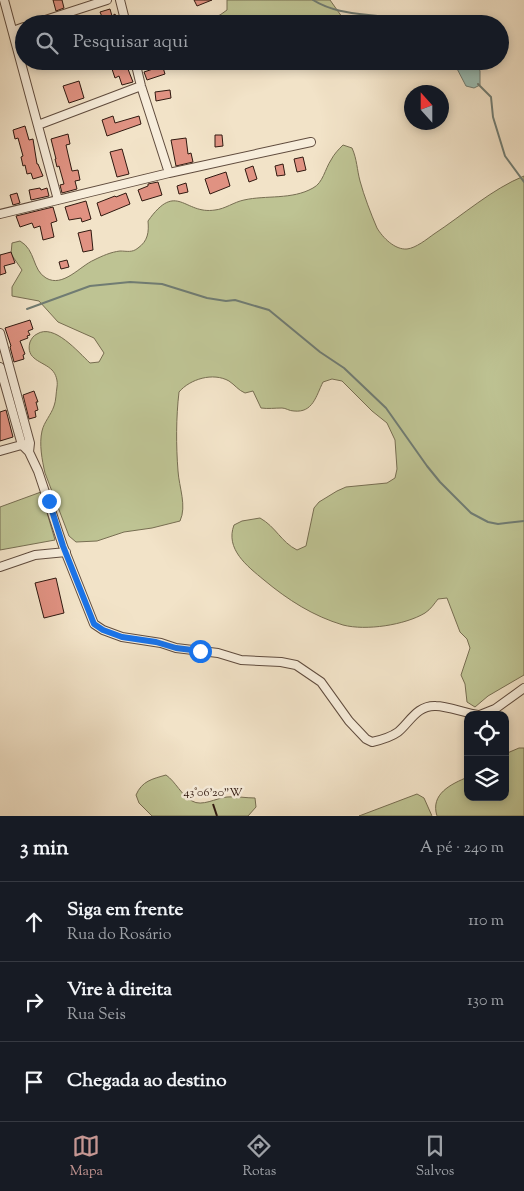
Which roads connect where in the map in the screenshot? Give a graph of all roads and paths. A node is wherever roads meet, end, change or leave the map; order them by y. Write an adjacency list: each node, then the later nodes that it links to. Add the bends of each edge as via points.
1 (4, 0): 6 (street)
2 (106, 0): 4 (street)
3 (120, 0): 5 (street)
4 (61, 15)
5 (124, 15)
6 (13, 30): 7 (street)
7 (15, 38)
8 (24, 70): 11 (street)
9 (137, 70): 10 (street)
10 (141, 86): 11 (street); 13 (street)
11 (38, 125): 14 (street)
12 (312, 142): 13 (street)
13 (169, 174): 14 (street)
14 (58, 200): 15 (street)
15 (0, 214)
16 (0, 333): 17 (street)
17 (2, 347): 19 (street)
18 (0, 367): 19 (street)
19 (26, 444): 20 (street); 21 (street)
20 (0, 451)
21 (66, 552): 22 (street, via 35,554); 25 (street, via 90,617 103,630 122,637 218,653 241,660 296,665 321,682 349,721 372,742 394,734 410,717 429,706)
22 (0, 567)
23 (524, 688): 24 (street)
24 (492, 711)
25 (464, 712)

